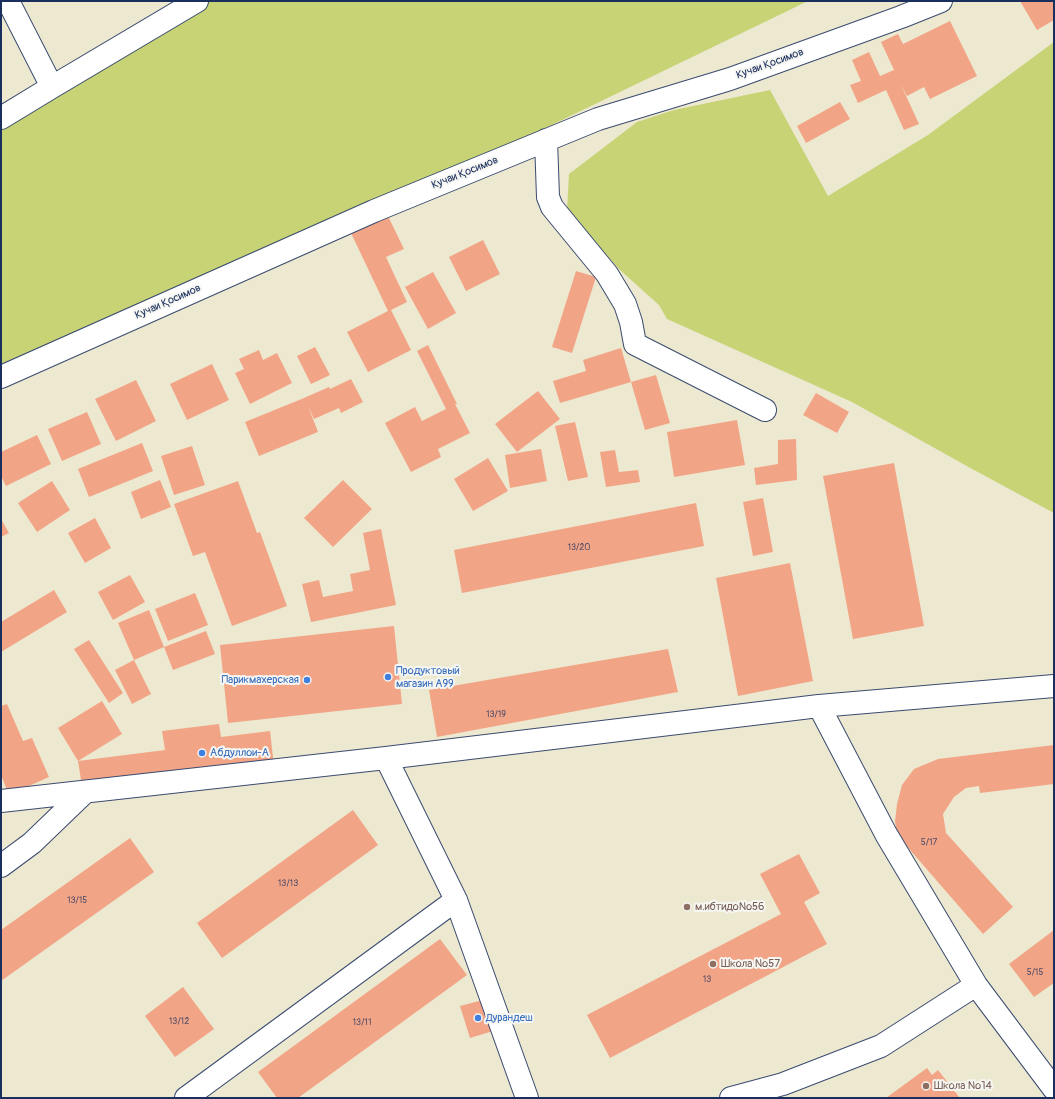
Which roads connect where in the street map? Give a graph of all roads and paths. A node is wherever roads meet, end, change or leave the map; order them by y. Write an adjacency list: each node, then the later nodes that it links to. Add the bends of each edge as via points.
1 (8, 1): 5 (street)
2 (197, 1): 5 (street)
3 (941, 1): 4 (street, Кучаи Қосимов)
4 (896, 9): 7 (street, Кучаи Қосимов, via 730,79 598,119)
5 (52, 86): 6 (street)
6 (1, 118)
7 (546, 140): 8 (street, Кучаи Қосимов, via 374,211); 9 (street, via 548,198 552,207 607,274 625,304 635,344)
8 (1, 377)
9 (765, 410)
10 (1054, 686): 11 (street)
11 (819, 706): 12 (street); 17 (street, via 886,834)
12 (386, 758): 13 (street); 16 (street)
13 (85, 792): 14 (street); 15 (street, via 32,843)
14 (1, 801)
15 (1, 866)
16 (456, 900): 19 (street); 20 (street)
17 (976, 985): 18 (street); 21 (street, via 881,1046 783,1084)
18 (1054, 1089)
19 (186, 1098)
20 (527, 1098)
21 (731, 1098)

